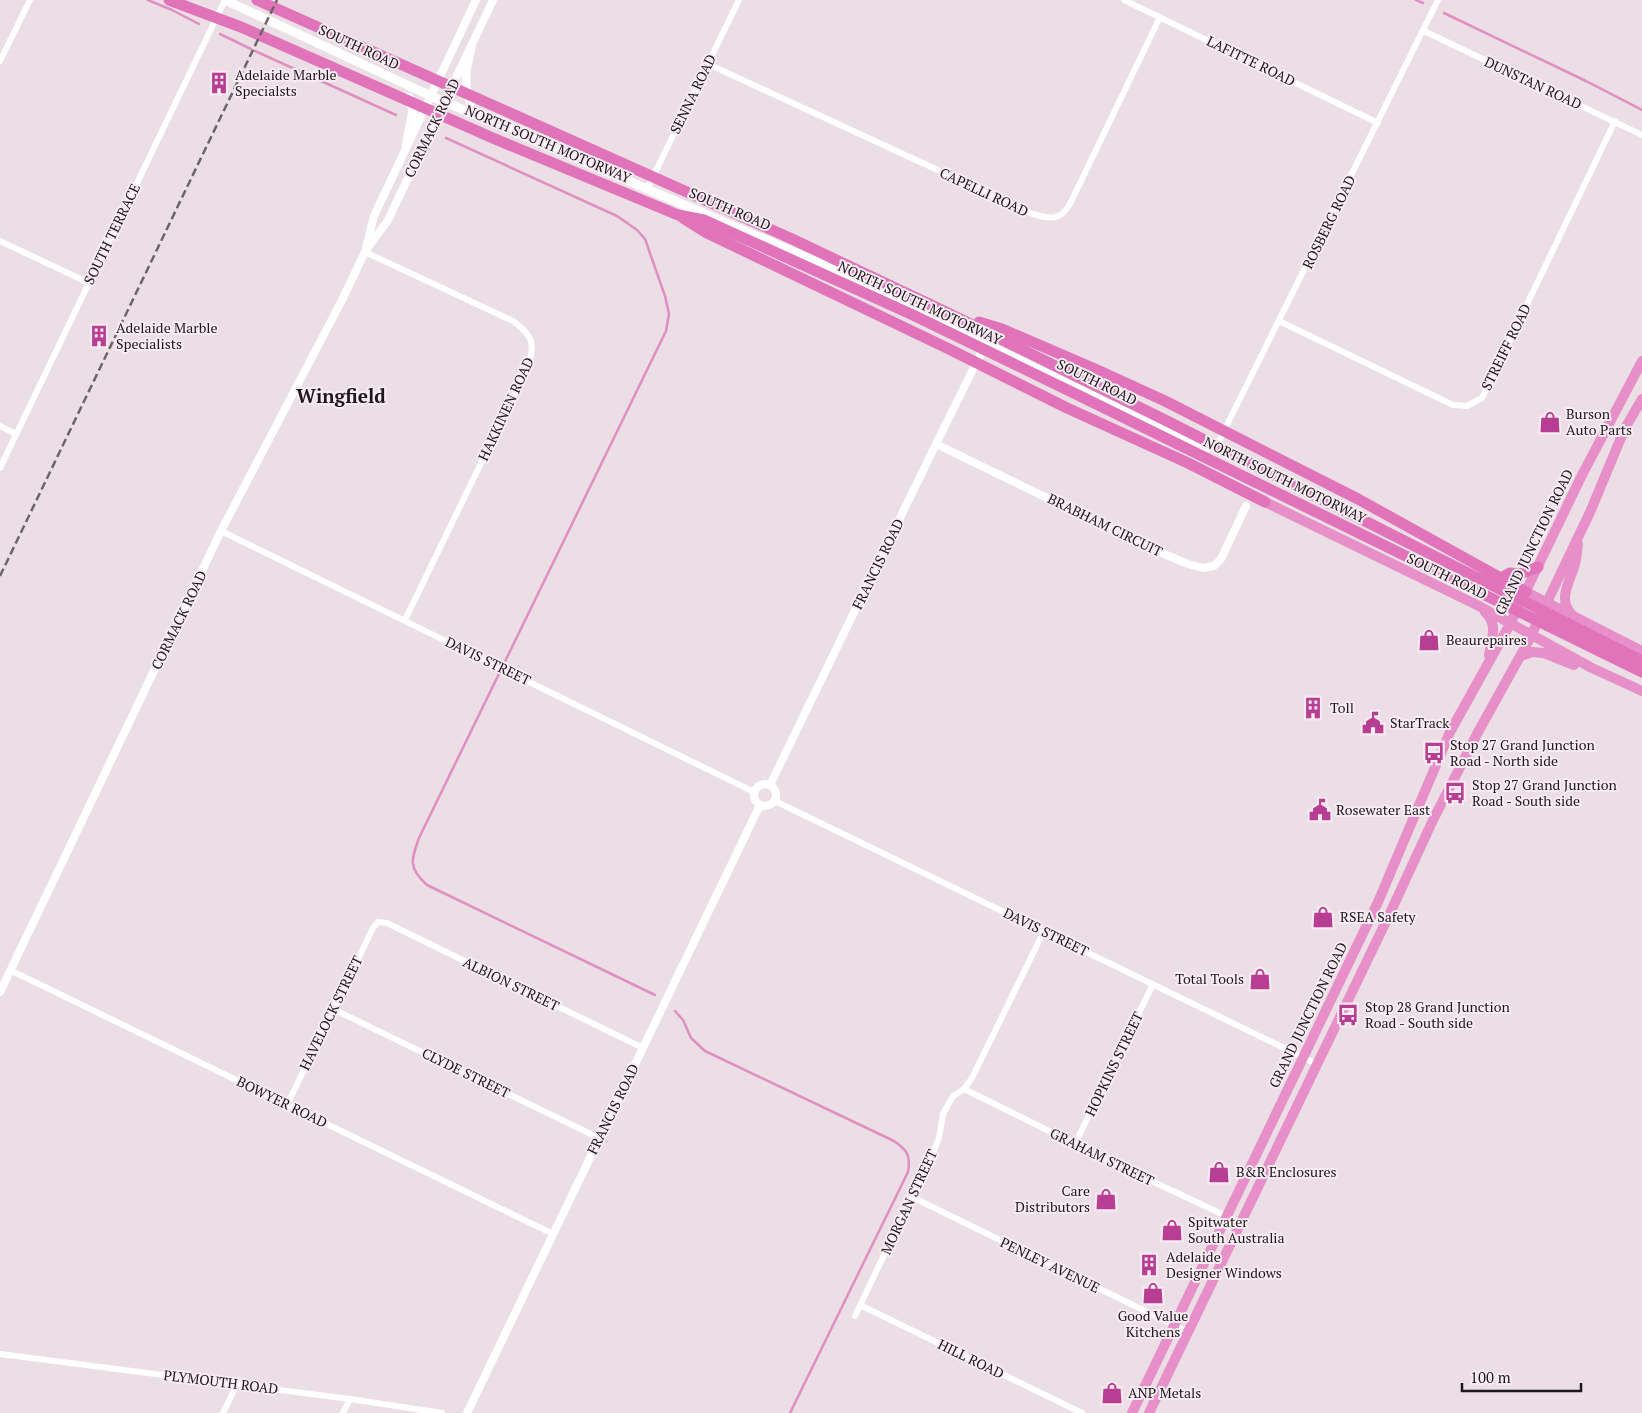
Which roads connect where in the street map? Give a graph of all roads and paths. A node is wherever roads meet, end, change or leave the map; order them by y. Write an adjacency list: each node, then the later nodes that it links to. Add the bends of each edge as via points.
1 (30, 0): 13 (street)
2 (169, 0): 24 (highway, NORTH SOUTH MOTORWAY, via 241,27 495,139)
3 (225, 0): 15 (main road, SOUTH ROAD); 27 (street, SOUTH TERRACE)
4 (257, 0): 28 (highway, NORTH SOUTH MOTORWAY, via 792,238)
5 (476, 0): 16 (street, CORMACK ROAD)
6 (493, 0): 12 (street, CORMACK ROAD)
7 (738, 0): 14 (street, SENNA ROAD)
8 (1124, 0): 10 (street, LAFITTE ROAD)
9 (1438, 0): 11 (street, ROSBERG ROAD)
10 (1160, 17): 14 (street, CAPELLI ROAD, via 1070,204 1064,214 1056,217 1044,218 1033,214); 20 (street, LAFITTE ROAD)
11 (1424, 31): 19 (street, DUNSTAN ROAD); 20 (street, ROSBERG ROAD)
12 (471, 47): 17 (street, CORMACK ROAD); 18 (main road, via 466,87)
13 (0, 61)
14 (708, 64): 23 (street, SENNA ROAD)
15 (406, 85): 16 (main road, SOUTH ROAD); 22 (main road, via 413,111)
16 (431, 96): 17 (main road, SOUTH ROAD); 22 (street, CORMACK ROAD)
17 (444, 102): 18 (main road, SOUTH ROAD); 26 (street, CORMACK ROAD, via 388,220)
18 (473, 114): 23 (main road, SOUTH ROAD)
19 (1615, 121): 21 (street, DUNSTAN ROAD); 29 (street, STREIFF ROAD, via 1482,398 1467,406 1453,406)
20 (1378, 122): 29 (street, ROSBERG ROAD)
21 (1642, 135)
22 (406, 146): 26 (street, CORMACK ROAD, via 374,216)
23 (647, 189): 30 (main road, SOUTH ROAD, via 815,261)
24 (678, 215): 38 (highway, via 707,233 1067,408 1188,462); 58 (highway, NORTH SOUTH MOTORWAY, via 704,220 922,320)
25 (0, 241): 27 (street)
26 (365, 252): 41 (street, CORMACK ROAD); 49 (street, HAKKINEN ROAD, via 513,322 529,335 532,344 528,366)
27 (89, 283): 34 (street, SOUTH TERRACE)
28 (946, 312): 44 (highway, via 1002,329 1165,401 1358,499); 55 (highway, NORTH SOUTH MOTORWAY)
29 (1279, 321): 35 (street, ROSBERG ROAD)
30 (986, 343): 35 (main road, SOUTH ROAD, via 1196,446 1206,448); 36 (street, FRANCIS ROAD)
31 (1642, 361): 43 (highway, GRAND JUNCTION ROAD)
32 (1642, 399): 42 (highway, GRAND JUNCTION ROAD, via 1625,428)
33 (0, 426): 34 (street)
34 (16, 434): 37 (street, SOUTH TERRACE)
35 (1218, 443)
36 (936, 444): 40 (street, BRABHAM CIRCUIT, via 1150,548 1203,568 1214,566 1221,559); 60 (street, FRANCIS ROAD)
37 (0, 468)
38 (1242, 491): 39 (highway); 40 (street)
39 (1265, 502): 40 (street); 47 (highway, SOUTH ROAD)
40 (1246, 506)
41 (221, 531): 49 (street, DAVIS STREET); 66 (street, CORMACK ROAD)
42 (1578, 536): 46 (highway, GRAND JUNCTION ROAD); 48 (highway, via 1576,562 1567,584 1565,601 1566,608)
43 (1538, 567): 44 (highway); 45 (highway, GRAND JUNCTION ROAD)
44 (1501, 578): 45 (highway)
45 (1526, 592): 46 (highway); 50 (highway, GRAND JUNCTION ROAD)
46 (1547, 602): 48 (highway); 51 (highway, GRAND JUNCTION ROAD)
47 (1477, 605): 50 (highway, SOUTH ROAD); 56 (highway, via 1491,618 1494,626)
48 (1575, 618): 52 (highway); 53 (highway, via 1560,624 1556,634)
49 (405, 620): 61 (street, DAVIS STREET)
50 (1510, 624): 51 (highway, SOUTH ROAD); 56 (highway, GRAND JUNCTION ROAD)
51 (1531, 635): 53 (highway, SOUTH ROAD); 54 (highway, GRAND JUNCTION ROAD)
52 (1642, 651)
53 (1562, 652): 57 (highway, SOUTH ROAD)
54 (1521, 656): 57 (highway, via 1532,652 1544,653 1573,665); 72 (highway, GRAND JUNCTION ROAD, via 1433,820)
55 (1642, 661)
56 (1488, 662): 71 (highway, GRAND JUNCTION ROAD, via 1450,732 1378,902)
57 (1592, 668): 59 (highway, SOUTH ROAD)
58 (1642, 672)
59 (1642, 691)
60 (770, 785): 61 (street, via 762,784); 62 (street, via 776,794)
61 (754, 792): 63 (street, via 754,800)
62 (775, 801): 63 (street, via 770,806); 65 (street, DAVIS STREET)
63 (760, 806): 70 (street, FRANCIS ROAD)
64 (378, 922): 69 (street, HAVELOCK STREET, via 372,928); 70 (street, ALBION STREET, via 387,923)
65 (1044, 931): 67 (street, DAVIS STREET); 73 (street, MORGAN STREET)
66 (10, 970): 68 (street, CORMACK ROAD); 74 (street, BOWYER ROAD)
67 (1153, 984): 71 (street, DAVIS STREET); 76 (street, HOPKINS STREET)
68 (0, 992)
69 (333, 1009): 74 (street, HAVELOCK STREET); 75 (street, CLYDE STREET)
70 (642, 1048): 75 (street, FRANCIS ROAD)
71 (1304, 1057): 72 (street, DAVIS STREET); 78 (highway, GRAND JUNCTION ROAD)
72 (1317, 1064): 79 (highway, GRAND JUNCTION ROAD)
73 (964, 1089): 76 (street, GRAHAM STREET); 77 (street, MORGAN STREET, via 953,1096 943,1114 939,1138)
74 (287, 1105): 80 (street, BOWYER ROAD)
75 (599, 1138): 80 (street, FRANCIS ROAD)
76 (1075, 1144): 78 (street, GRAHAM STREET)
77 (912, 1197): 81 (street, MORGAN STREET); 83 (street, PENLEY AVENUE)
78 (1227, 1216): 79 (street, GRAHAM STREET); 83 (highway, GRAND JUNCTION ROAD)
79 (1240, 1223): 84 (highway, GRAND JUNCTION ROAD)
80 (553, 1234): 91 (street, FRANCIS ROAD)
81 (860, 1306): 82 (street, MORGAN STREET); 92 (street, HILL ROAD)
82 (855, 1316)
83 (1174, 1325): 84 (street, PENLEY AVENUE); 93 (highway, GRAND JUNCTION ROAD)
84 (1188, 1332): 94 (highway, GRAND JUNCTION ROAD)
85 (0, 1354): 86 (street, PLYMOUTH ROAD)
86 (237, 1384): 87 (street, PLYMOUTH ROAD); 88 (street)
87 (350, 1399): 89 (street); 90 (street, PLYMOUTH ROAD)
88 (223, 1413)
89 (344, 1413)
90 (442, 1413)
91 (467, 1413)
92 (1082, 1413)
93 (1132, 1413)
94 (1149, 1413)

